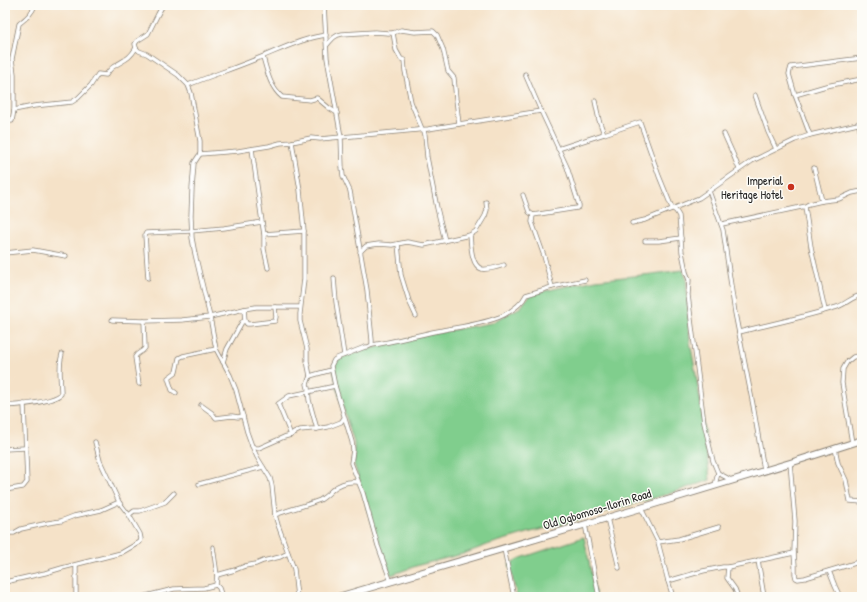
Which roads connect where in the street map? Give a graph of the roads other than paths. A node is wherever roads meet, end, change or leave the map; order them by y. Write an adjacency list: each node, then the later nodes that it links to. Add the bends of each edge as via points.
1 (35, 5): 16 (street, via 27,18 19,24 17,33 12,59)
2 (163, 5): 7 (street, via 150,31 135,44)
3 (324, 5): 5 (street)
4 (393, 33): 6 (street, via 342,34 337,35); 21 (street, via 401,30 435,33 443,49 447,68 454,78); 22 (street, via 396,50 404,60 411,102)
5 (326, 35): 6 (street); 8 (street)
6 (327, 45): 18 (street)
7 (136, 48): 12 (street, via 178,75); 16 (street, via 126,60 106,75 98,74 91,85 72,102)
8 (263, 57): 12 (street); 18 (street, via 270,81 282,97 310,100 317,98)
9 (862, 58): 14 (street, via 792,67 789,74)
10 (525, 74): 17 (street)
11 (862, 79): 14 (street)
12 (188, 85): 32 (street, via 200,141)
13 (755, 95): 31 (street)
14 (796, 95): 25 (street)
15 (595, 101): 23 (street)
16 (14, 110): 19 (street, via 12,120)
17 (541, 111): 21 (street); 29 (street)
18 (337, 113): 26 (street)
19 (5, 120)
20 (860, 123): 25 (street); 27 (street)
21 (460, 124): 22 (street)
22 (422, 129): 26 (street); 51 (street)
23 (604, 134): 29 (street); 41 (street, via 640,122)
24 (724, 134): 34 (street)
25 (810, 135): 31 (street)
26 (341, 137): 28 (street, via 311,138); 55 (street, via 342,167 350,191)
27 (862, 141)
28 (292, 142): 30 (street); 47 (street)
29 (558, 148): 42 (street, via 567,167 579,207)
30 (252, 149): 32 (street); 43 (street)
31 (776, 149): 34 (street)
32 (200, 154): 46 (street, via 193,168)
33 (814, 168): 38 (street)
34 (739, 169): 35 (street)
35 (709, 191): 41 (street, via 691,202); 45 (street)
36 (862, 191): 38 (street, via 839,199)
37 (523, 195): 42 (street, via 529,212)
38 (822, 201): 40 (street)
39 (486, 202): 49 (street, via 485,216 476,231)
40 (806, 206): 45 (street); 67 (street, via 811,247)
41 (672, 208): 44 (street); 50 (street, via 679,216)
42 (533, 215): 62 (street, via 532,222)
43 (262, 222): 46 (street); 48 (street)
44 (632, 223)
45 (722, 224): 73 (street)
46 (192, 231): 59 (street, via 146,233); 69 (street)
47 (304, 231): 48 (street); 65 (street, via 304,279)
48 (264, 234): 58 (street)
49 (470, 235): 51 (street); 57 (street, via 475,264 478,267 486,269)
50 (681, 238): 52 (street); 103 (street, via 689,280 688,295 704,423)
51 (445, 241): 53 (street, via 424,245 407,242)
52 (645, 241)
53 (398, 244): 55 (street, via 372,244); 68 (street, via 401,275)
54 (5, 252): 56 (street, via 33,250)
55 (360, 252): 74 (street, via 367,290)
56 (66, 256)
57 (504, 265)
58 (268, 268)
59 (148, 278)
60 (334, 278): 77 (street)
61 (585, 280): 62 (street)
62 (552, 287): 74 (street, via 526,295 518,306 498,318)
63 (862, 295): 67 (street)
64 (275, 307): 65 (street); 66 (street); 72 (street, via 275,321 250,324)
65 (300, 307): 81 (street, via 300,321)
66 (244, 309): 69 (street); 72 (street)
67 (825, 310): 73 (street)
68 (416, 316)
69 (210, 317): 71 (street); 75 (street)
70 (112, 320): 71 (street)
71 (144, 321): 82 (street, via 145,348 135,357)
72 (245, 321): 79 (street, via 226,350)
73 (739, 332): 102 (street)
74 (372, 345): 77 (street)
75 (216, 349): 79 (street); 84 (street, via 179,358 176,372 168,378 172,390)
76 (62, 354): 86 (street, via 59,361 61,394 48,400)
77 (344, 355): 80 (street, via 334,360)
78 (862, 355): 95 (street, via 853,357 843,369 842,383)
79 (223, 362): 89 (street, via 236,390)
80 (331, 370): 81 (street); 83 (street)
81 (310, 376): 85 (street)
82 (139, 384)
83 (335, 386): 85 (street); 90 (street)
84 (176, 392)
85 (308, 392): 91 (street); 92 (street, via 289,396 278,404)
86 (24, 404): 88 (street); 97 (street)
87 (201, 405): 89 (street, via 216,418)
88 (5, 406)
89 (243, 416): 96 (street)
90 (344, 418): 91 (street, via 342,422); 105 (street, via 352,442 351,463)
91 (317, 429): 92 (street, via 300,430)
92 (291, 435): 96 (street, via 259,448)
93 (862, 440): 95 (highway, Old Ogbomoso-Ilorin Road)
94 (94, 442): 110 (street)
95 (852, 443): 98 (highway, Old Ogbomoso-Ilorin Road)
96 (252, 446): 101 (street)
97 (25, 448): 99 (street); 108 (street, via 27,482 21,488)
98 (836, 448): 100 (highway, Old Ogbomoso-Ilorin Road); 111 (street, via 850,501)
99 (5, 449)
100 (790, 463): 102 (highway, Old Ogbomoso-Ilorin Road); 123 (street, via 795,521)
101 (263, 467): 106 (street); 113 (street, via 272,486)
102 (764, 470): 104 (highway, Old Ogbomoso-Ilorin Road)
103 (718, 473): 104 (street); 107 (street)
104 (731, 480): 107 (highway, Old Ogbomoso-Ilorin Road)
105 (358, 482): 113 (street, via 346,483 324,498); 133 (street)
106 (199, 484)
107 (715, 485): 112 (highway, Old Ogbomoso-Ilorin Road)
108 (5, 490)
109 (174, 493): 114 (street, via 164,502 134,511)
110 (119, 502): 114 (street); 118 (street, via 61,521)
111 (862, 502)
112 (641, 508): 115 (highway, Old Ogbomoso-Ilorin Road); 119 (street)
113 (275, 515): 122 (street)
114 (129, 516): 126 (street, via 140,534 140,542 121,553)
115 (607, 518): 116 (highway, Old Ogbomoso-Ilorin Road); 128 (street)
116 (585, 524): 121 (highway, Old Ogbomoso-Ilorin Road); 141 (street)
117 (719, 527): 119 (street)
118 (5, 533)
119 (658, 542): 131 (street)
120 (213, 547): 130 (street)
121 (504, 549): 133 (highway, Old Ogbomoso-Ilorin Road); 140 (street)
122 (288, 553): 130 (street); 138 (street, via 295,572)
123 (794, 553): 124 (street); 129 (street, via 796,578)
124 (758, 560): 127 (street); 144 (street)
125 (862, 561): 129 (street)
126 (76, 565): 132 (street); 135 (street)
127 (728, 567): 131 (street); 143 (street, via 727,578)
128 (619, 568)
129 (829, 571): 145 (street)
130 (217, 575): 134 (street)
131 (668, 581): 142 (street)
132 (5, 582)
133 (391, 582): 139 (highway, Old Ogbomoso-Ilorin Road)
134 (216, 584): 136 (street); 137 (street)
135 (76, 597)
136 (142, 597)
137 (222, 597)
138 (297, 597)
139 (338, 597)
140 (514, 597)
141 (599, 597)
142 (673, 597)
143 (738, 597)
144 (764, 597)
145 (840, 597)

